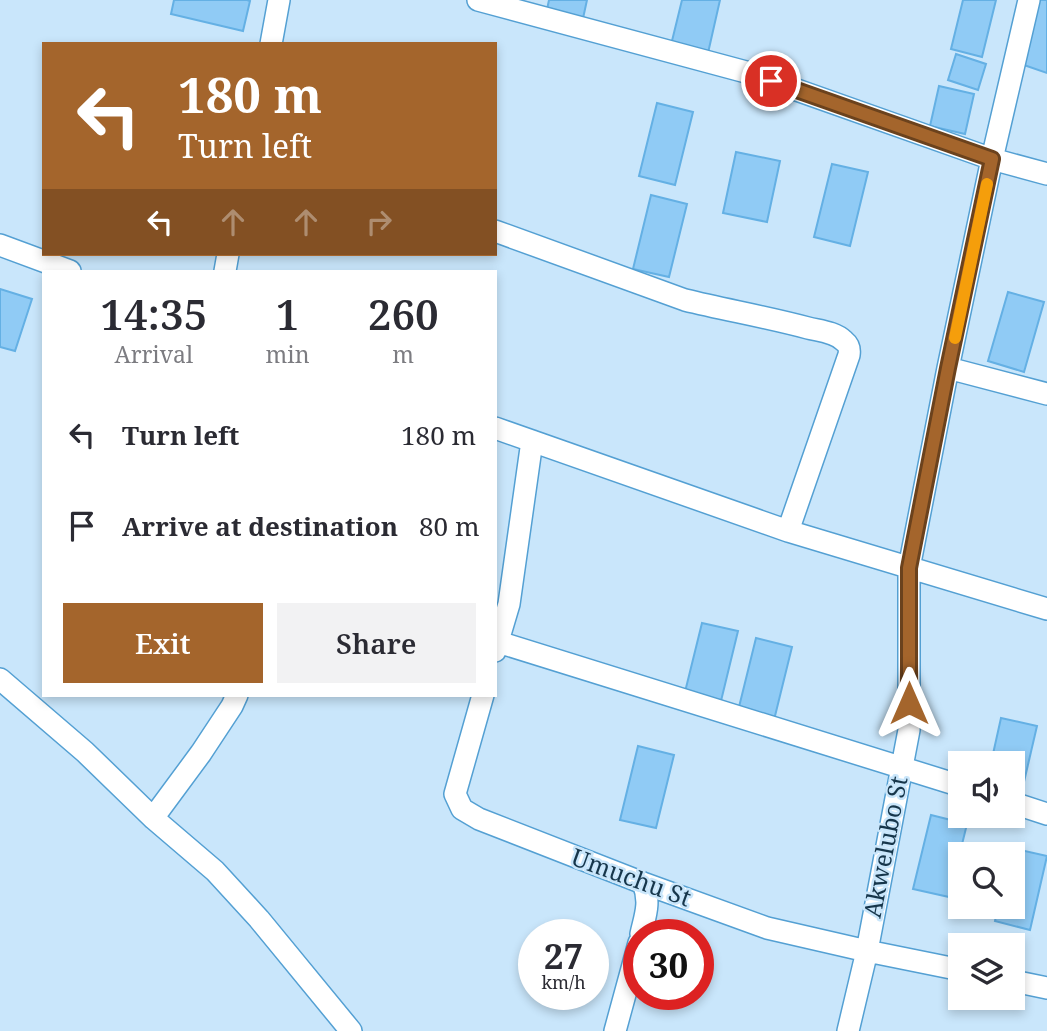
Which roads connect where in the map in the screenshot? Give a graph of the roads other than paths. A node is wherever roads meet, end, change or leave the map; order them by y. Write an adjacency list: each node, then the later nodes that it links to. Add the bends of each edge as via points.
1 (279, 0): 4 (street)
2 (478, 0): 5 (street, via 746,72)
3 (1030, 0): 5 (street, Akwelubo St)
4 (271, 42)
5 (992, 159): 6 (street); 10 (street, Akwelubo St)
6 (1047, 174)
7 (497, 231): 14 (street, via 685,300 768,317 847,342 849,355)
8 (0, 245): 9 (street)
9 (66, 270)
10 (948, 368): 11 (street); 15 (street, Akwelubo St)
11 (1047, 394)
12 (497, 429): 13 (street)
13 (532, 441): 14 (street); 17 (street, via 509,604)
14 (788, 531): 15 (street)
15 (909, 568): 16 (street); 21 (street, Akwelubo St, via 909,730)
16 (1047, 609)
17 (497, 646): 21 (street)
18 (0, 679): 25 (street)
19 (236, 697): 25 (street)
20 (482, 697): 26 (street, Umuchu St, via 455,794 463,809 509,832)
21 (902, 767): 22 (street); 28 (street, Akwelubo St)
22 (948, 782)
23 (1025, 807): 24 (street)
24 (1047, 814)
25 (153, 818): 33 (street, via 215,871)
26 (643, 883): 27 (street, via 647,894); 28 (street, Umuchu St, via 767,928)
27 (644, 919)
28 (867, 951): 29 (street, Umuchu St); 35 (street, Akwelubo St)
29 (948, 967)
30 (1025, 983): 31 (street)
31 (1047, 988)
32 (623, 1002): 34 (street)
33 (351, 1031)
34 (615, 1031)
35 (848, 1031)

